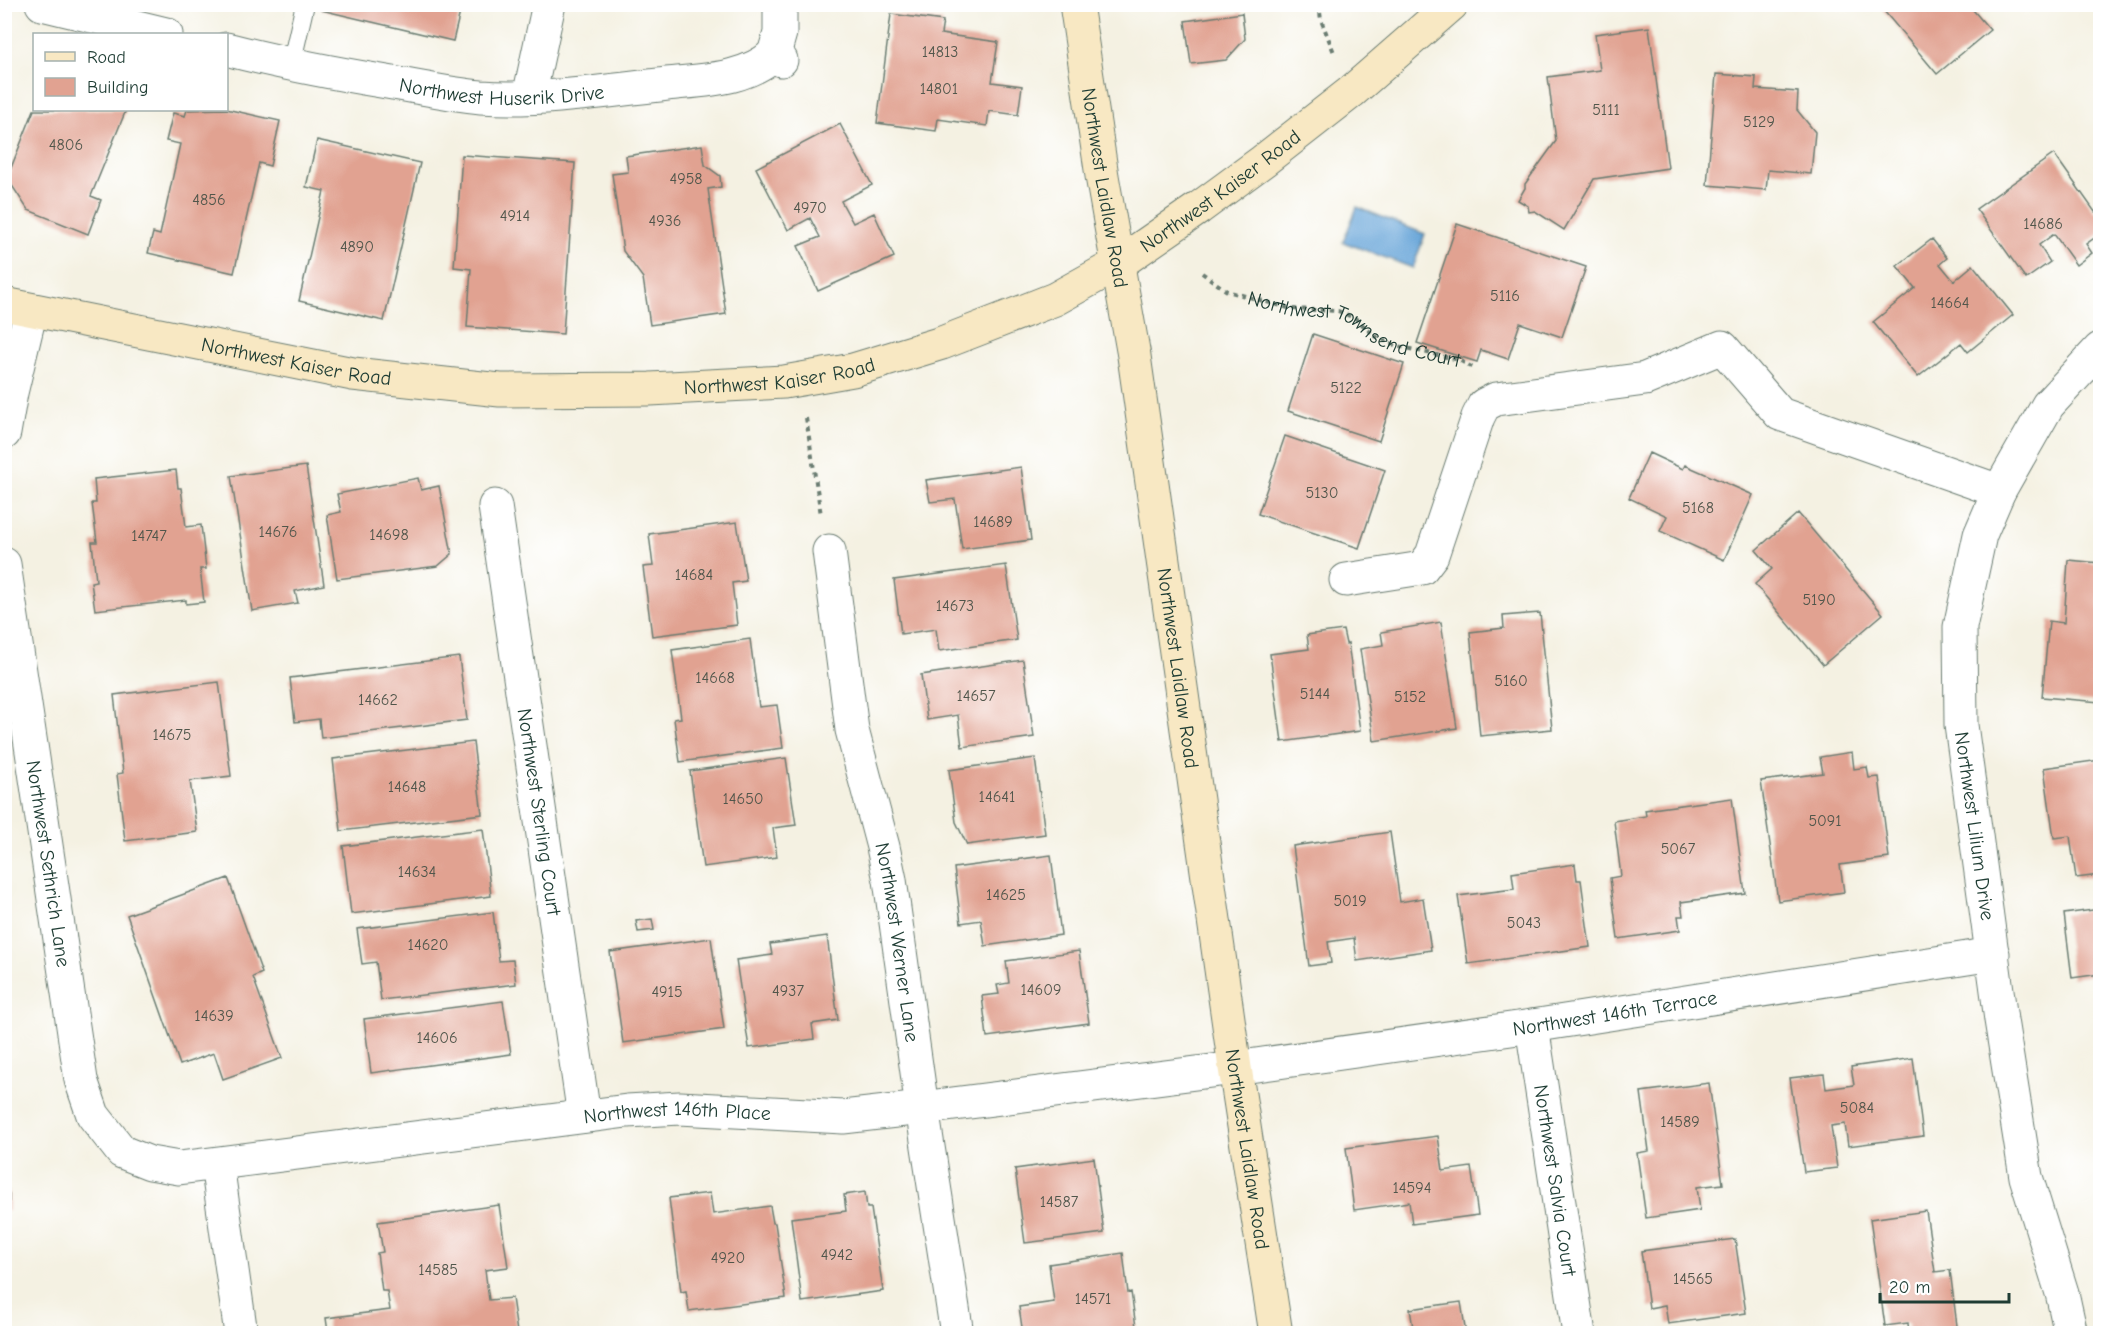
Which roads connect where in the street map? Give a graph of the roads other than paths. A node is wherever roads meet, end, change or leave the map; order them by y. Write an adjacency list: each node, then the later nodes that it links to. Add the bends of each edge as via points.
1 (42, 4): 7 (street)
2 (304, 4): 10 (lane)
3 (549, 4): 11 (street)
4 (780, 4): 11 (street, Northwest Huserik Drive, via 777,57 753,69 721,78)
5 (1076, 4): 12 (main road, Northwest Laidlaw Road)
6 (1452, 4): 12 (main road, Northwest Kaiser Road, via 1350,93)
7 (79, 9): 8 (street)
8 (163, 33)
9 (228, 50): 10 (street, Northwest Huserik Drive)
10 (291, 65): 11 (street, Northwest Huserik Drive, via 444,92)
11 (529, 97)
12 (1118, 264): 13 (main road, Northwest Kaiser Road, via 1055,299 942,343 853,370 783,382 650,389 500,390 353,374); 23 (main road, Northwest Laidlaw Road)
13 (18, 307): 15 (street)
14 (2100, 349): 16 (street, Northwest Lilium Drive, via 2048,405)
15 (4, 433)
16 (1999, 491): 20 (street, via 1780,414 1722,347 1645,380 1496,399 1484,405 1432,555 1422,568); 21 (street, Northwest Lilium Drive, via 1980,535 1960,627 1961,725)
17 (495, 506): 25 (street, Northwest Sterling Court)
18 (829, 551): 24 (street, Northwest Werner Lane, via 852,730 884,847)
19 (4, 564): 26 (street, Northwest Sethrich Lane, via 81,1080 93,1114)
20 (1346, 580)
21 (1993, 954): 22 (street, Northwest 146th Terrace); 32 (street, Northwest Lilium Drive, via 2026,1177)
22 (1532, 1026): 23 (street, Northwest 146th Terrace); 31 (street, Northwest Salvia Court)
23 (1235, 1068): 24 (street, Northwest 146th Place); 30 (main road, Northwest Laidlaw Road)
24 (922, 1108): 25 (street, Northwest 146th Place, via 843,1117 680,1108); 29 (street, Northwest Werner Lane)
25 (584, 1116): 27 (street, Northwest 146th Place)
26 (122, 1152): 27 (street, Northwest 146th Place, via 150,1163 179,1168)
27 (217, 1164): 28 (street)
28 (241, 1334)
29 (957, 1334)
30 (1276, 1334)
31 (1579, 1334)
32 (2071, 1334)

